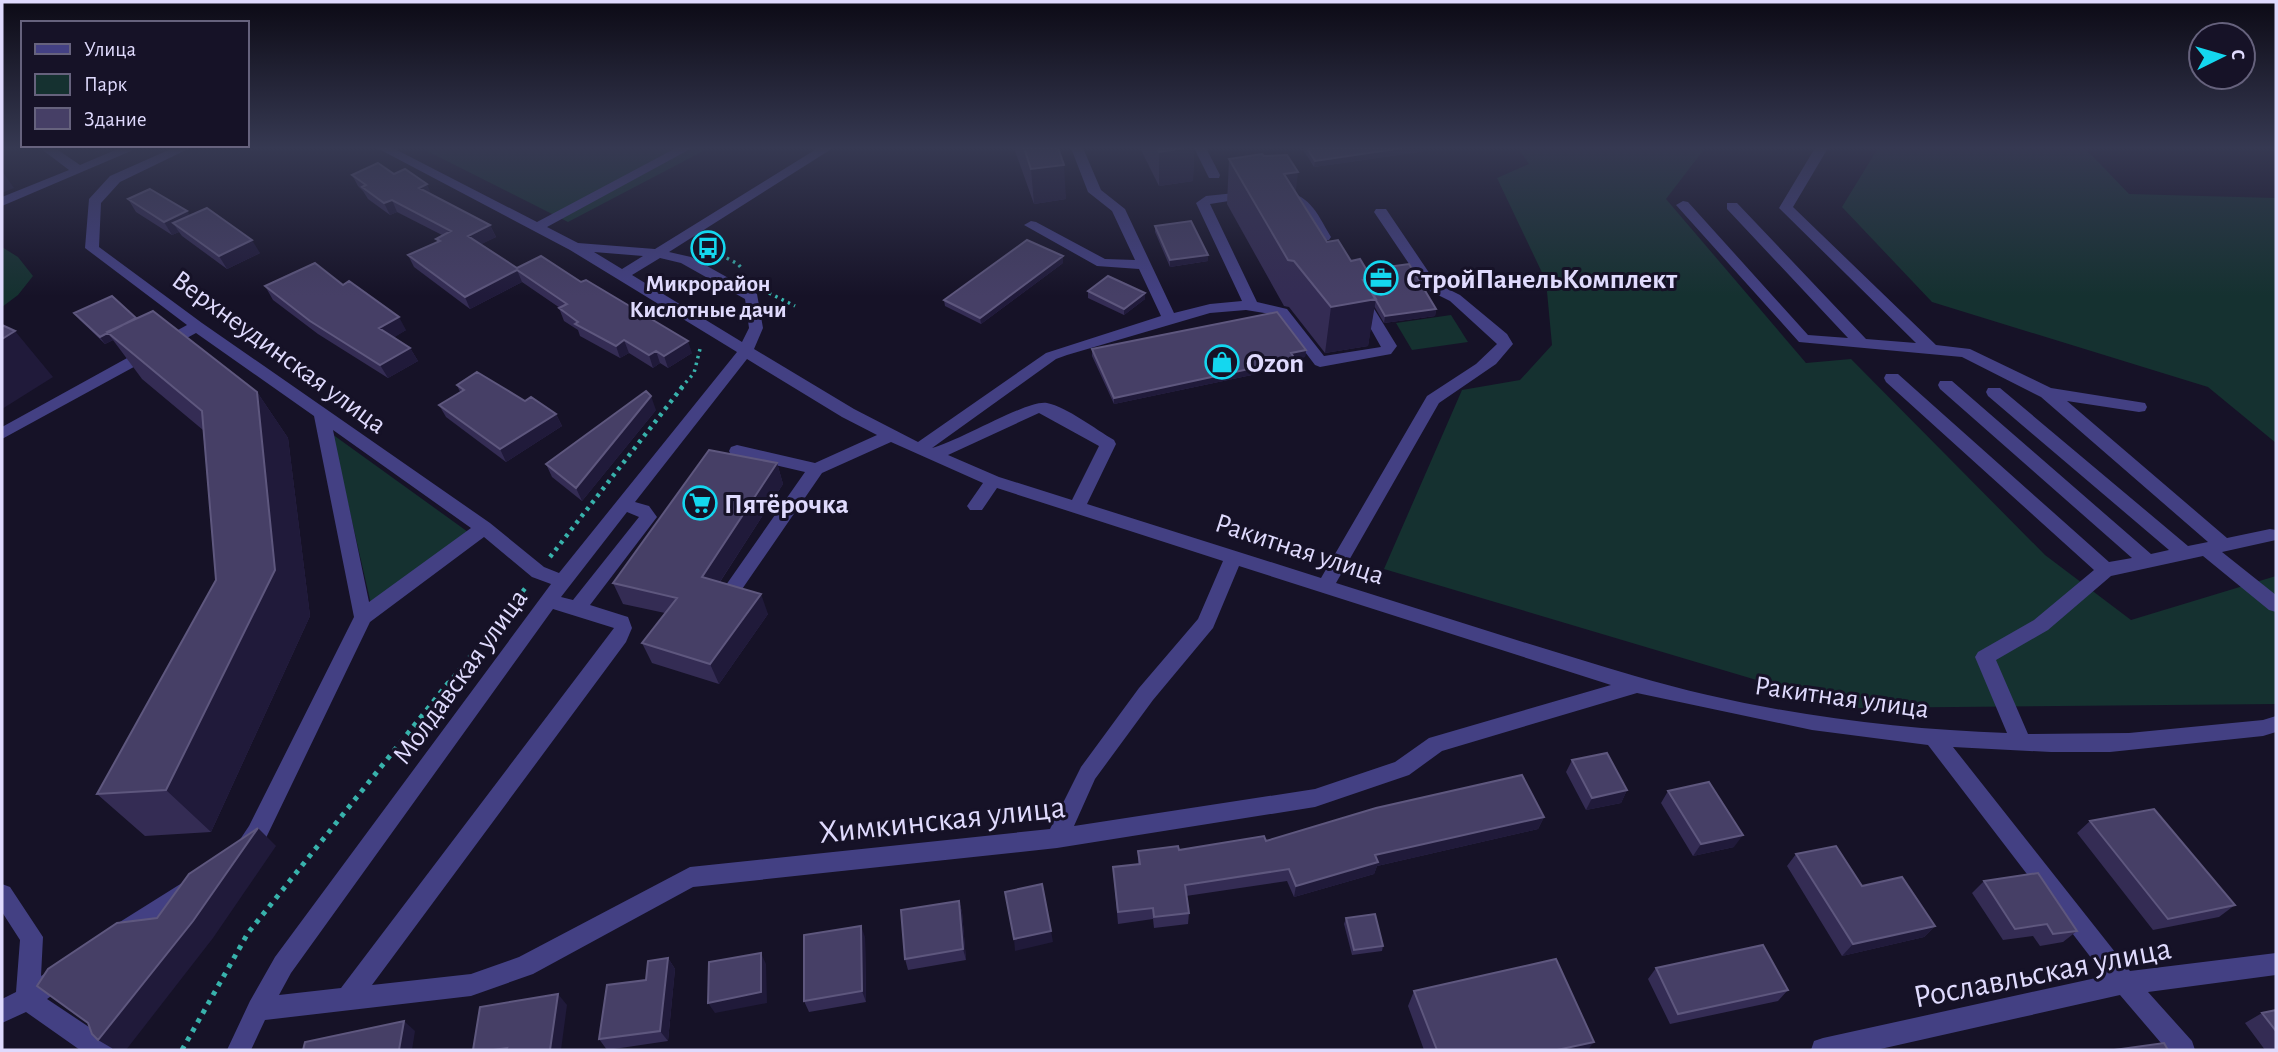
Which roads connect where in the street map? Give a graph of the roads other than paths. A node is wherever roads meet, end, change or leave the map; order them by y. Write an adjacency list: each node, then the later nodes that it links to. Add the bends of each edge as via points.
1 (98, 197): 22 (street, Верхнеудинская улица, via 94,202 92,248)
2 (477, 197): 13 (street, Ракитная улица)
3 (594, 197): 13 (street)
4 (748, 197): 15 (street)
5 (1102, 197): 17 (street, via 1118,209)
6 (1227, 197): 20 (street, via 1206,200 1204,207)
7 (1298, 197): 16 (street)
8 (1793, 197): 25 (street, via 1786,208)
9 (1683, 205): 23 (street, via 1804,339)
10 (1732, 206): 23 (street)
11 (1381, 212): 49 (street, via 1431,286 1455,298 1505,344 1497,357 1433,400)
12 (1031, 225): 17 (street, via 1102,263)
13 (536, 228): 14 (street, Ракитная улица)
14 (576, 247): 15 (street); 18 (street, Ракитная улица)
15 (658, 253): 18 (street); 24 (street, via 686,260 752,297 755,328)
16 (1335, 256)
17 (1144, 265): 21 (street)
18 (622, 275): 24 (street, Ракитная улица)
19 (1355, 289): 20 (street, via 1389,346 1386,351 1320,362 1282,312)
20 (1251, 304): 21 (street)
21 (1170, 319): 35 (street, via 1051,356)
22 (197, 326): 31 (street, Верхнеудинская улица); 32 (street)
23 (1862, 344): 25 (street)
24 (747, 349): 33 (street, Ракитная улица); 38 (street, Молдавская улица)
25 (1932, 349): 29 (street, via 1965,352)
26 (1892, 378): 47 (street)
27 (1946, 385): 46 (street)
28 (1994, 392): 44 (street)
29 (2046, 393): 30 (street); 43 (street)
30 (2139, 407)
31 (322, 414): 41 (street, Верхнеудинская улица); 54 (street)
32 (2, 434)
33 (891, 435): 35 (street, Ракитная улица); 36 (street)
34 (737, 451): 36 (street)
35 (926, 452): 37 (street, Ракитная улица); 40 (street, via 999,427 1029,409 1046,408 1108,444)
36 (816, 469): 50 (street)
37 (993, 481): 39 (street); 40 (street, Ракитная улица)
38 (623, 505): 48 (street, Молдавская улица); 53 (street, via 643,510 648,517)
39 (976, 506)
40 (1077, 507): 45 (street, Ракитная улица)
41 (484, 528): 48 (street, Верхнеудинская улица, via 538,572); 54 (street)
42 (2270, 535): 43 (street)
43 (2215, 547): 44 (street); 52 (street)
44 (2185, 553): 46 (street)
45 (1234, 557): 49 (street, Ракитная улица); 59 (street, via 1206,623 1088,773)
46 (2147, 561): 47 (street)
47 (2106, 570): 58 (street, via 2041,625 1985,657)
48 (563, 580): 51 (street, Молдавская улица)
49 (1325, 586): 55 (street, Ракитная улица)
50 (732, 590)
51 (549, 601): 53 (street); 69 (street, Молдавская улица, via 283,965)
52 (2276, 605)
53 (577, 608): 68 (street, via 621,622 619,637)
54 (363, 617): 60 (street, via 257,833)
55 (1637, 685): 57 (street, Ракитная улица, via 1717,706); 59 (street, Химкинская улица, via 1436,744 1402,769 1315,798)
56 (2276, 724): 58 (street, Ракитная улица, via 2111,743)
57 (1934, 738): 58 (street, Ракитная улица); 66 (street)
58 (2021, 742)
59 (1057, 838): 68 (street, Химкинская улица, via 690,877 525,966 471,985)
60 (229, 862)
61 (207, 877): 63 (street)
62 (2, 894): 67 (street, via 32,937)
63 (106, 945)
64 (2276, 964): 66 (street, Рославльская улица)
65 (72, 968): 67 (street)
66 (2125, 983): 73 (street, Рославльская улица); 74 (street)
67 (27, 999): 70 (street); 71 (street)
68 (347, 999): 69 (street, Химкинская улица)
69 (258, 1009): 72 (street, Молдавская улица)
70 (2, 1011)
71 (101, 1050)
72 (239, 1050)
73 (1823, 1050)
74 (2183, 1050)

